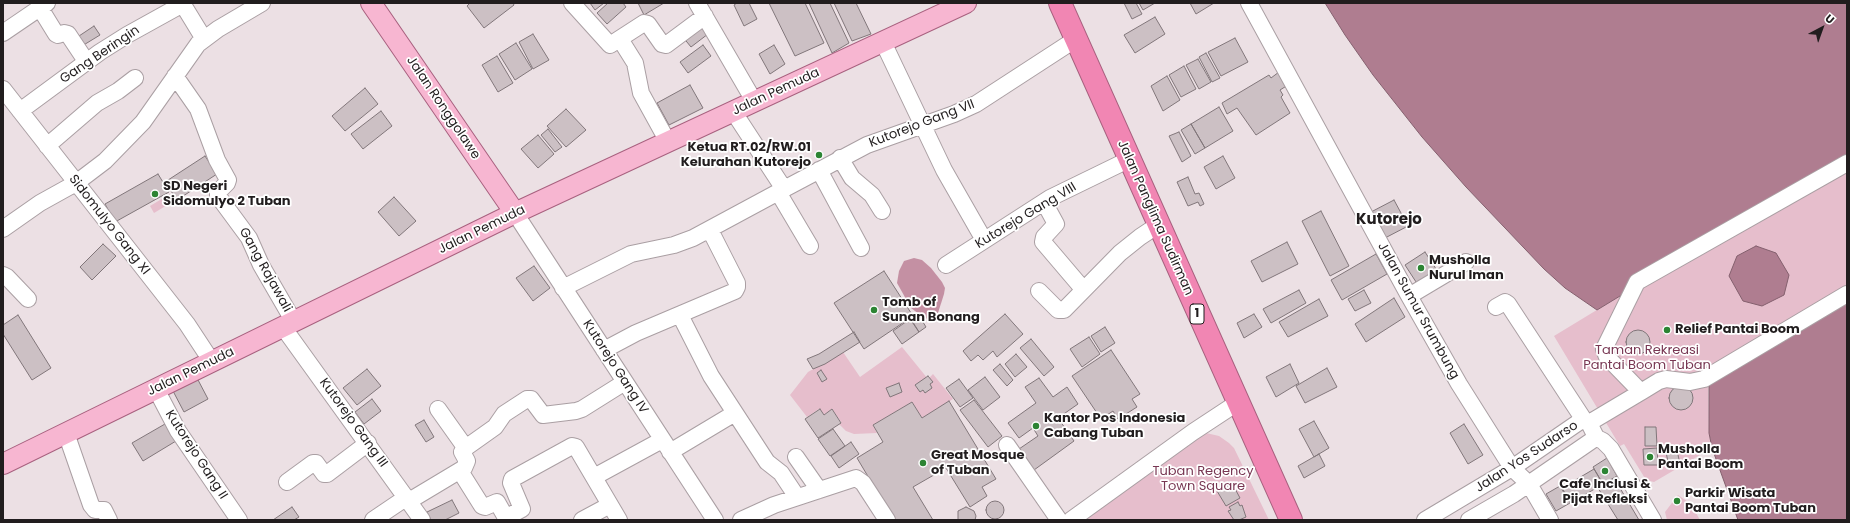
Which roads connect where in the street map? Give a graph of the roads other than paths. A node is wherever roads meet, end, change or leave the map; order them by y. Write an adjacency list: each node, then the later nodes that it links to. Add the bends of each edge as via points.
1 (262, 3): 11 (street)
2 (371, 3): 32 (main road, Jalan Ronggolawe)
3 (572, 3): 12 (street, via 608,45)
4 (966, 3): 14 (main road, Jalan Pemuda)
5 (1060, 3): 13 (highway, Jalan Panglima Sudirman / 1)
6 (1249, 3): 46 (street, Jalan Sumur Srumbung)
7 (182, 4): 11 (street); 15 (street, Gang Beringin)
8 (44, 6): 10 (street); 15 (street, via 56,34 68,34)
9 (701, 10): 12 (street, via 666,45 662,44 646,23); 18 (street)
10 (3, 33)
11 (204, 39): 16 (street, via 192,50)
12 (620, 39): 22 (street, via 635,63 641,92)
13 (1076, 39): 21 (street, Kutorejo Gang VII, via 976,104); 25 (highway, Jalan Panglima Sudirman / 1)
14 (883, 42): 18 (main road, Jalan Pemuda); 21 (street)
15 (86, 61): 19 (street, Gang Beringin)
16 (175, 76): 28 (street, via 150,113 128,138 105,161); 50 (street, Gang Rajawali, via 198,109 217,160 228,180 218,192 218,196 249,238)
17 (135, 78): 23 (street, via 118,92 97,103)
18 (754, 101): 20 (main road, Jalan Pemuda)
19 (9, 102): 23 (street, Sidomulyo Gang XI)
20 (733, 111): 22 (main road, Jalan Pemuda); 29 (street)
21 (923, 126): 24 (street, Kutorejo Gang VII, via 867,145); 36 (street, via 944,170)
22 (668, 142): 32 (main road, Jalan Pemuda)
23 (47, 146): 28 (street, Sidomulyo Gang XI)
24 (840, 158): 27 (street, Kutorejo Gang VII); 31 (street, via 852,178 872,195)
25 (1128, 160): 30 (street, Kutorejo Gang VIII); 33 (highway, Jalan Panglima Sudirman / 1)
26 (1847, 163): 55 (street, via 1637,282 1604,349 1607,357)
27 (819, 170): 29 (street, Kutorejo Gang VII); 38 (street)
28 (76, 183): 34 (street); 52 (street, Sidomulyo Gang XI, via 187,324)
29 (781, 191): 35 (street, Kutorejo Gang VII); 37 (street)
30 (1044, 202): 36 (street, Kutorejo Gang VIII); 43 (street, via 1056,224 1044,237 1043,242)
31 (882, 211)
32 (515, 213): 42 (street, Kutorejo Gang IV); 50 (main road, Jalan Pemuda)
33 (1158, 225): 43 (street, via 1131,243); 56 (highway, Jalan Panglima Sudirman / 1)
34 (3, 228)
35 (710, 230): 42 (street, Kutorejo Gang VII, via 674,245 630,254); 49 (street, via 737,288)
36 (984, 240): 40 (street, Kutorejo Gang VIII)
37 (810, 246)
38 (861, 248)
39 (1466, 262): 46 (street)
40 (946, 265)
41 (3, 275): 47 (street)
42 (563, 288): 51 (street, Kutorejo Gang IV)
43 (1083, 289): 44 (street, via 1062,311)
44 (1039, 291)
45 (1847, 294): 55 (street, via 1704,379 1690,382 1666,379)
46 (1409, 296): 67 (street, Jalan Sumur Srumbung, via 1459,384)
47 (28, 299)
48 (1496, 307): 59 (street, via 1505,302 1508,304)
49 (680, 314): 51 (street); 58 (street, via 711,376)
50 (288, 324): 52 (main road, Jalan Pemuda); 61 (street, Kutorejo Gang III)
51 (604, 350): 53 (street, Kutorejo Gang IV)
52 (212, 362): 54 (main road, Jalan Pemuda)
53 (625, 382): 63 (street, Kutorejo Gang IV); 64 (street, via 576,412 544,415 528,398 504,414 497,425)
54 (156, 389): 60 (main road, Jalan Pemuda); 79 (street, Kutorejo Gang II, via 178,431)
55 (1642, 392): 59 (street)
56 (1237, 403): 88 (street); 89 (highway, Jalan Panglima Sudirman / 1)
57 (438, 409): 64 (street)
58 (735, 413): 63 (street); 73 (street, via 767,462 781,473)
59 (1589, 427): 67 (street, Jalan Yos Sudarso, via 1579,422); 71 (street, Jalan Yos Sudarso); 93 (street, via 1611,450)
60 (66, 434): 66 (main road, Jalan Pemuda); 78 (street, via 91,505 95,510 104,510)
61 (368, 443): 70 (street, via 326,474 313,463); 74 (street, Kutorejo Gang III)
62 (1007, 445): 87 (street)
63 (666, 446): 69 (street); 84 (street, Kutorejo Gang IV)
64 (465, 447): 68 (street, via 462,452 467,463)
65 (796, 457): 72 (street)
66 (3, 464)
67 (1512, 468): 71 (street, Jalan Sumur Srumbung); 76 (street, Jalan Yos Sudarso)
68 (460, 472): 74 (street); 77 (street, via 482,506 496,502 505,516)
69 (594, 477): 75 (street); 77 (street, via 578,449 572,446 512,479 510,483 522,509)
70 (287, 482)
71 (1529, 484): 91 (street, Jalan Yos Sudarso); 92 (street, Jalan Sumur Srumbung)
72 (819, 490): 73 (street); 86 (street, via 858,478)
73 (798, 497): 85 (street, via 765,508)
74 (408, 499): 80 (street); 81 (street, Kutorejo Gang III)
75 (610, 505): 82 (street); 83 (street)
76 (1443, 516): 90 (street, Jalan Yos Sudarso)
77 (512, 518)
78 (109, 520)
79 (239, 520)
80 (373, 520)
81 (422, 520)
82 (582, 520)
83 (619, 520)
84 (714, 520)
85 (741, 520)
86 (887, 520)
87 (1059, 520)
88 (1071, 520)
89 (1290, 520)
90 (1425, 520)
91 (1469, 520)
92 (1550, 520)
93 (1653, 520)

